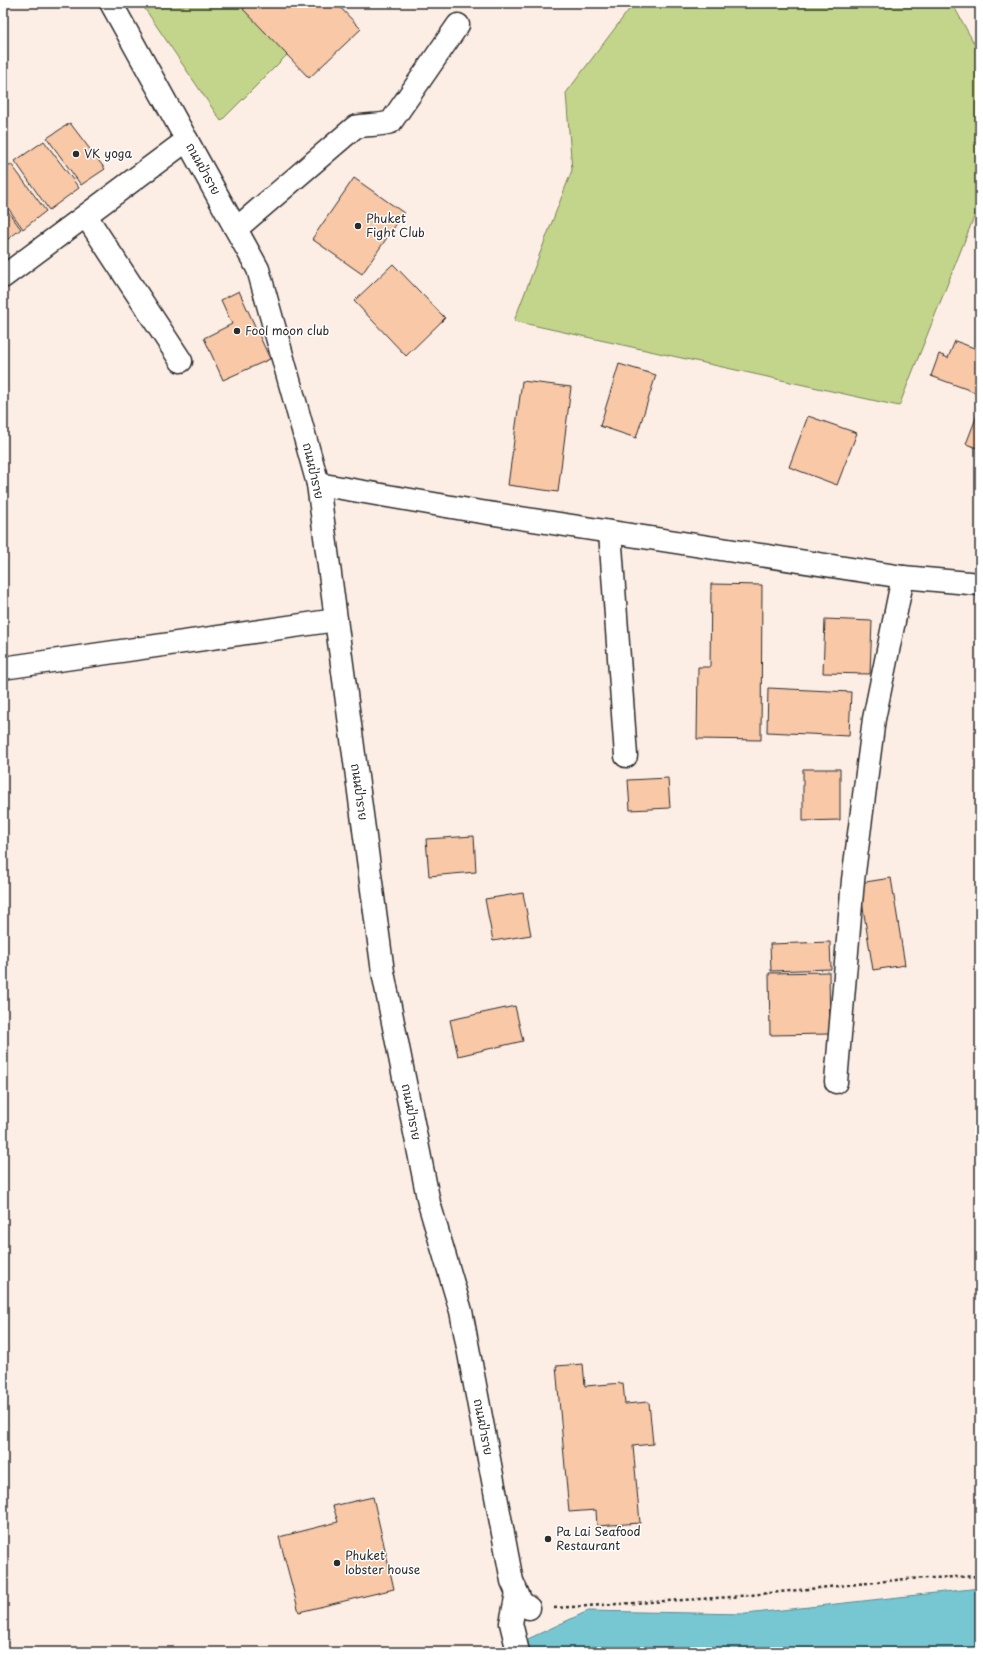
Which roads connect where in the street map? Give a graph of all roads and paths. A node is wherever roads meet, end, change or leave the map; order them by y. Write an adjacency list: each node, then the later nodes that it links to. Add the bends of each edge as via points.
1 (111, 3): 3 (street, ถนนป่าราย)
2 (458, 25): 5 (street, via 391,122 355,127)
3 (187, 140): 4 (street); 5 (street, ถนนป่าราย)
4 (86, 216): 6 (street); 7 (street)
5 (236, 229): 8 (street, ถนนป่าราย, via 258,269)
6 (3, 277)
7 (181, 361)
8 (318, 484): 9 (street); 12 (street, ถนนป่าราย)
9 (610, 532): 10 (street); 14 (street)
10 (903, 577): 11 (street); 15 (street, via 874,719 853,880)
11 (980, 584)
12 (336, 620): 13 (street); 17 (street, ถนนป่าราย, via 383,972 429,1203 461,1311 512,1581)
13 (3, 668)
14 (626, 756)
15 (836, 1082)
16 (980, 1576): 17 (path, via 906,1579 731,1597)
17 (523, 1601): 18 (street, via 511,1623)
18 (518, 1652)

